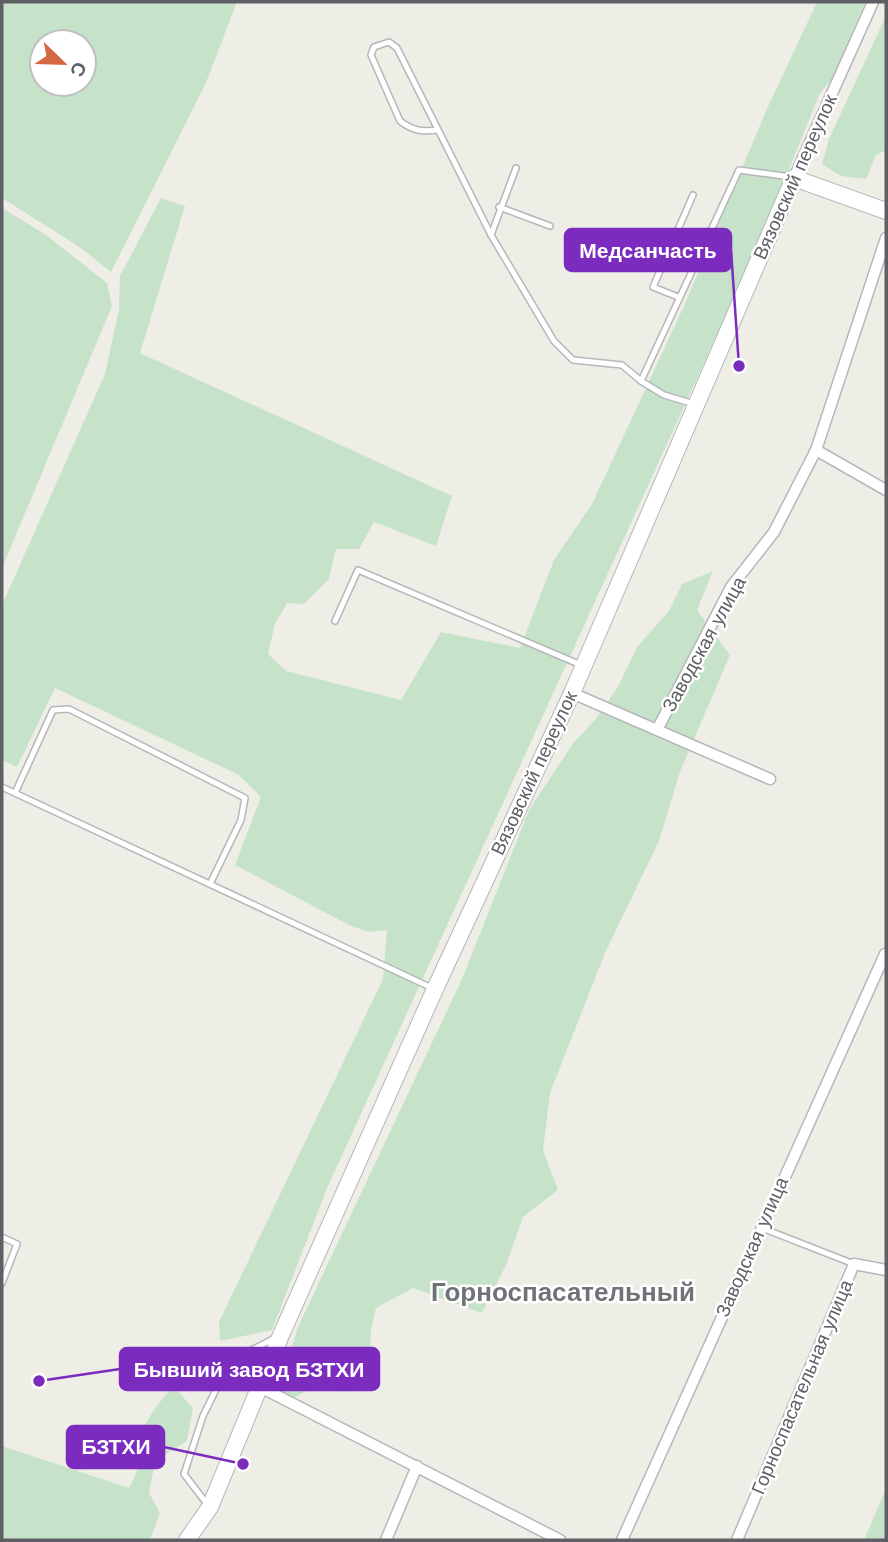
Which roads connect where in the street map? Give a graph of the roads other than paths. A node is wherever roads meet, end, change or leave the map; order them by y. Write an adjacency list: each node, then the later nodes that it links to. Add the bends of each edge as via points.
1 (873, 2): 4 (street, Вязовский переулок)
2 (438, 130): 2 (lane, via 397,48 389,43 374,47 370,55 400,121 422,132); 9 (lane)
3 (516, 168): 6 (lane)
4 (794, 178): 7 (street); 11 (lane, via 738,170); 13 (street, Вязовский переулок)
5 (693, 195): 11 (lane, via 653,287)
6 (499, 207): 8 (lane); 9 (lane)
7 (886, 211)
8 (550, 226)
9 (491, 235): 12 (lane, via 554,341 573,360 622,365)
10 (886, 237): 14 (street, Заводская улица)
11 (678, 297): 12 (lane)
12 (641, 381): 13 (lane, via 664,395)
13 (697, 405): 17 (street, Вязовский переулок)
14 (816, 450): 15 (street); 19 (street, Заводская улица, via 774,533 731,587)
15 (886, 490)
16 (335, 621): 17 (lane, via 358,570)
17 (583, 666): 18 (street, Вязовский переулок)
18 (572, 693): 19 (street, Заводская улица); 25 (street, Вязовский переулок)
19 (657, 730): 20 (street, Заводская улица)
20 (770, 779)
21 (2, 786): 22 (lane)
22 (15, 793): 23 (lane); 23 (lane, via 54,710 69,709 245,798 242,820)
23 (210, 884): 25 (lane)
24 (885, 954): 26 (street, Заводская улица)
25 (435, 989): 31 (street, Вязовский переулок)
26 (761, 1228): 28 (lane); 38 (street, Заводская улица)
27 (2, 1237): 30 (lane, via 18,1244)
28 (854, 1264): 29 (street, Горноспасательная улица); 39 (street, Горноспасательная улица)
29 (886, 1270)
30 (2, 1283)
31 (281, 1335): 32 (street, Вязовский переулок); 34 (lane, via 230,1361 203,1416 184,1474)
32 (260, 1387): 33 (street); 34 (street, Вязовский переулок)
33 (417, 1466): 36 (street); 37 (street)
34 (210, 1507): 35 (street, Вязовский переулок)
35 (187, 1540)
36 (386, 1540)
37 (561, 1540)
38 (622, 1540)
39 (737, 1540)

